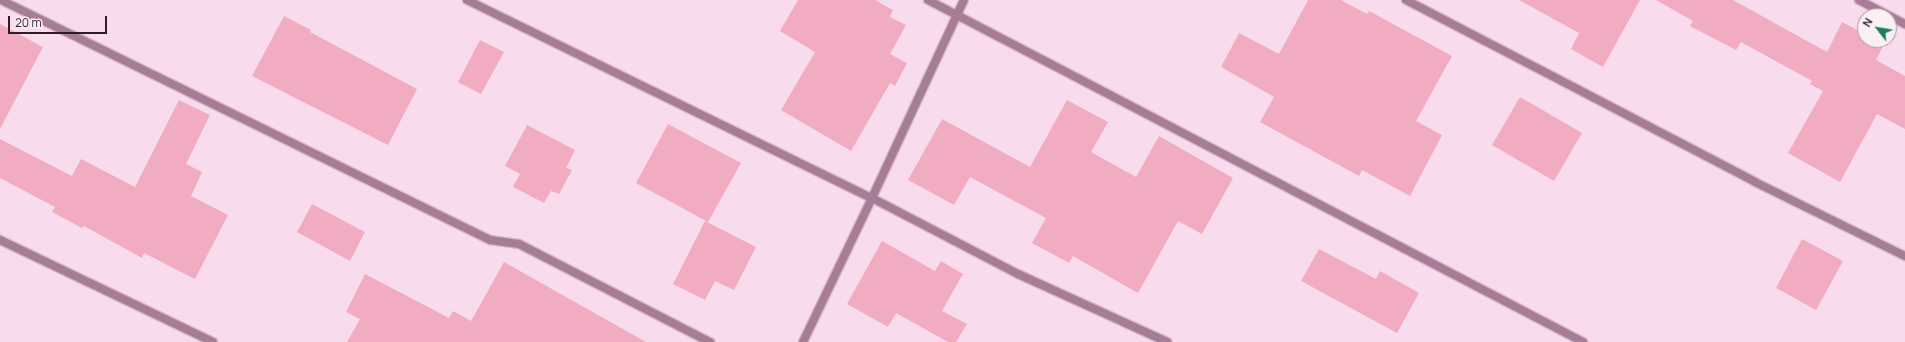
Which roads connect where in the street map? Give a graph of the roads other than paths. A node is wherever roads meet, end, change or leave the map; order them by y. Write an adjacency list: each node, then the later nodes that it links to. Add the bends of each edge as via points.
1 (1, 0): 13 (street, via 490,240 519,244)
2 (467, 0): 9 (street)
3 (928, 0): 7 (street)
4 (964, 0): 7 (street)
5 (1406, 0): 11 (street, via 1755,182)
6 (1859, 0): 8 (street)
7 (957, 14): 9 (street); 16 (street)
8 (1905, 24)
9 (872, 198): 14 (street); 15 (street, via 1018,274)
10 (0, 240): 12 (street)
11 (1905, 256)
12 (213, 342)
13 (710, 342)
14 (803, 342)
15 (1167, 342)
16 (1583, 342)

